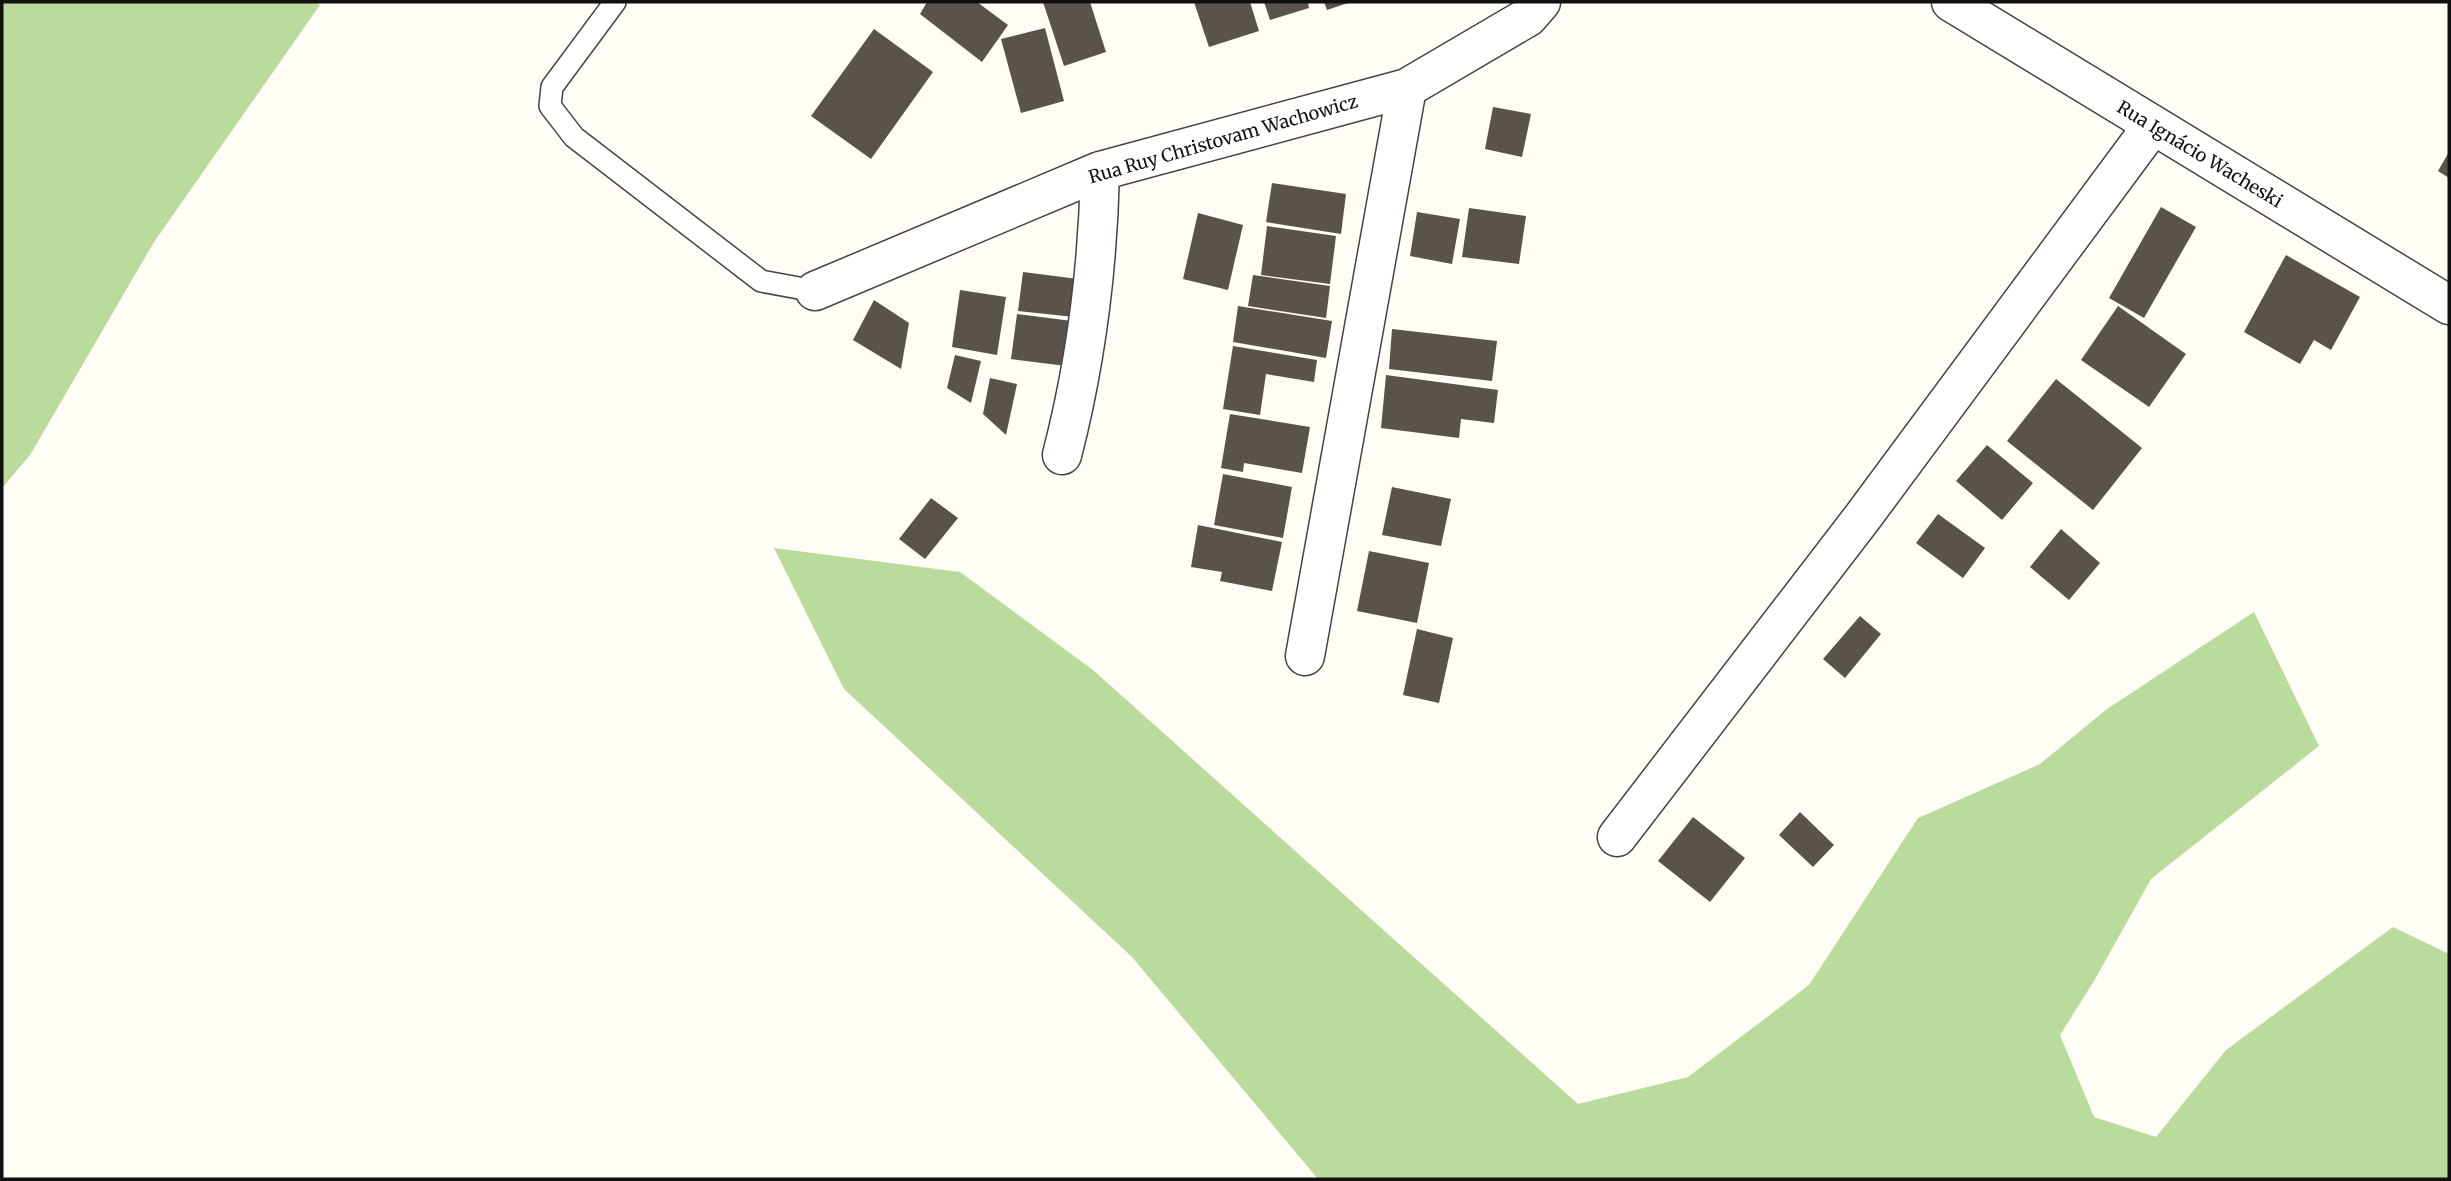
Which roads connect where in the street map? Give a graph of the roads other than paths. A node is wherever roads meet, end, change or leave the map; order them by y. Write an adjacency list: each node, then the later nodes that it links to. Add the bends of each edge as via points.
1 (615, 2): 7 (lane, via 552,87 550,106 574,137 761,281)
2 (1541, 2): 4 (street, Rua Ruy Christovam Wachowicz, via 1528,17)
3 (1951, 2): 5 (street, Rua Ignácio Wacheski)
4 (1407, 88): 6 (street, Rua Ruy Christovam Wachowicz); 10 (street)
5 (2153, 125): 8 (street, Rua Ignácio Wacheski); 11 (street)
6 (1100, 171): 7 (street, Rua Ruy Christovam Wachowicz); 9 (street, via 1099,246)
7 (815, 291)
8 (2449, 306)
9 (1062, 455)
10 (1305, 656)
11 (1618, 837)

